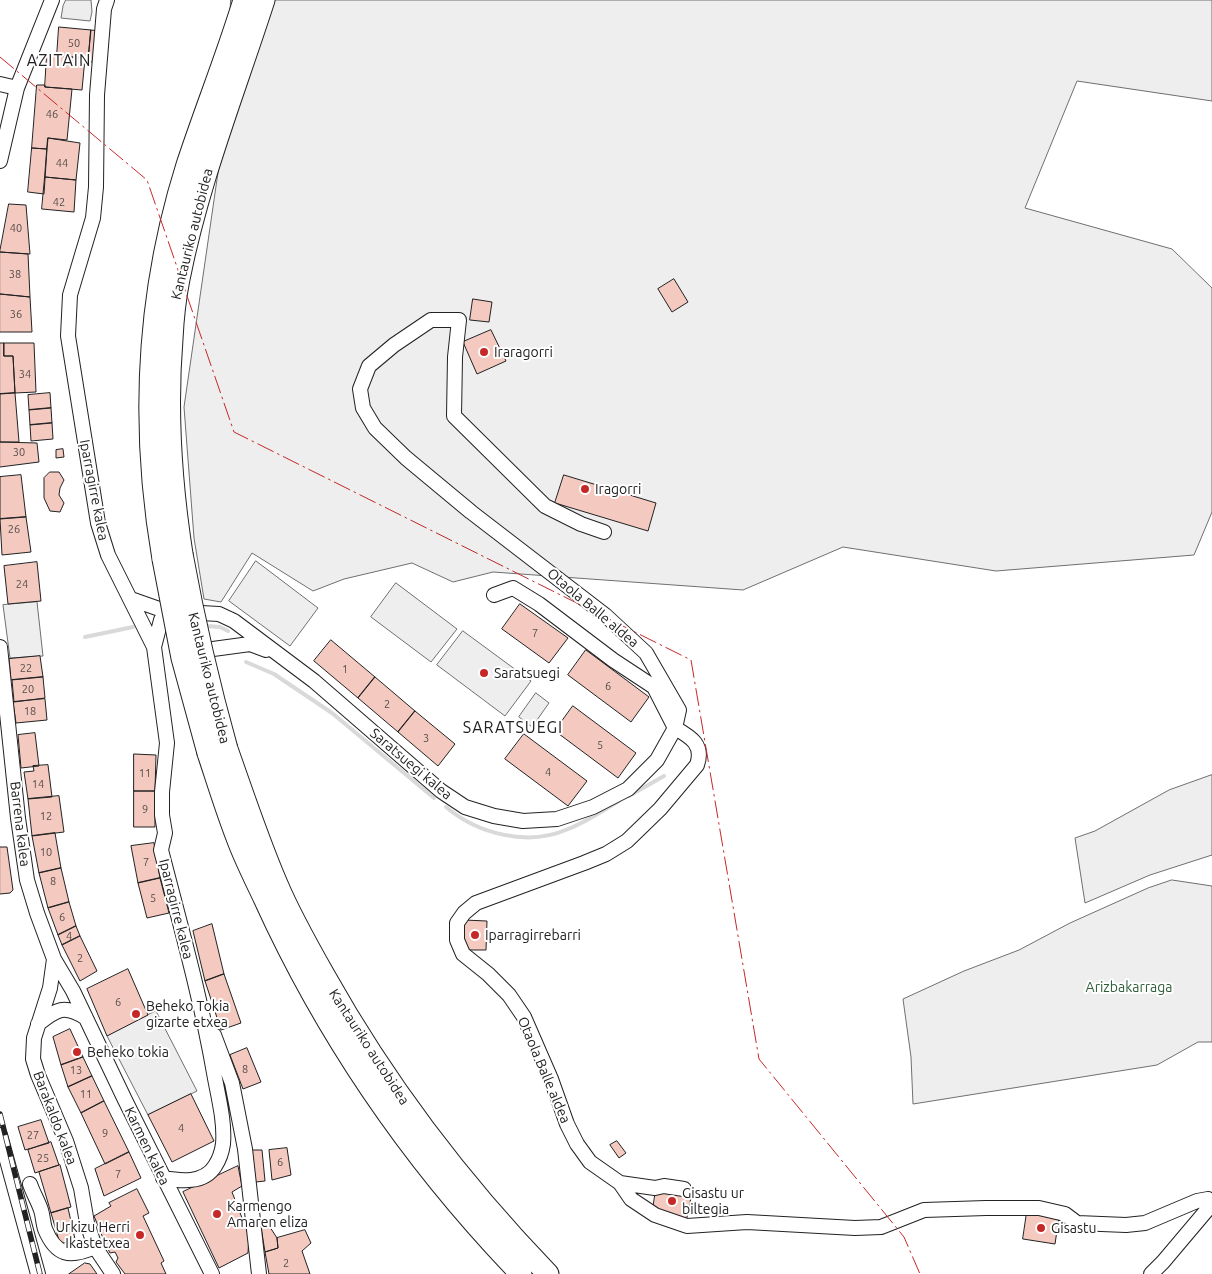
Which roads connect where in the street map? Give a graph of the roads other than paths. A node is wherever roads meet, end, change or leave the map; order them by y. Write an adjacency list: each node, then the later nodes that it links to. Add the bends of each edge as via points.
1 (52, 0): 6 (street)
2 (244, 0): 9 (highway, Kantauriko autobidea, via 187,166 162,259 156,295 149,414 153,487)
3 (264, 0): 9 (highway, Kantauriko autobidea, via 218,132 178,280 168,390)
4 (104, 3): 11 (street, Iparragirre kalea, via 93,218 70,295 68,336 98,523 108,555)
5 (0, 84): 6 (street)
6 (17, 88): 7 (street)
7 (0, 155)
8 (604, 532): 17 (street, Otaola Balle aldea, via 545,506 454,416 459,320 431,320 394,344 369,366 360,389 363,408 375,428 471,512 605,615 646,653 679,710)
9 (172, 557): 18 (highway, Kantauriko autobidea, bridge, via 182,658)
10 (494, 595): 17 (street, via 513,588 654,687)
11 (131, 599): 12 (street, Saratsuegi kalea); 13 (street, Iparragirre kalea)
12 (165, 611): 13 (street); 16 (street, Saratsuegi kalea, via 219,614 234,621)
13 (154, 647): 20 (street, Iparragirre kalea, via 167,744 162,800 165,833 161,850)
14 (213, 649): 16 (street, Saratsuegi kalea, via 250,644)
15 (0, 653): 19 (street, Barrena kalea, via 27,880)
16 (282, 658): 17 (street, Saratsuegi kalea, via 328,692 441,791 465,807 494,816 523,821 557,820 593,807 628,789 657,760)
17 (675, 728): 25 (street, Otaola Balle aldea, via 696,743 700,756 697,765 646,825 606,854 476,903 457,923 457,940 463,954 502,988 524,1017 577,1144 590,1162)
18 (217, 751): 34 (highway, Kantauriko autobidea, via 239,843 283,940 345,1050 441,1184); 35 (highway, Kantauriko autobidea, via 277,885 344,1011 376,1062 468,1186)
19 (54, 959): 21 (street, Karmen kalea); 22 (street, Barakaldo kalea, via 50,988)
20 (199, 998): 24 (street, Iparragirre kalea, via 221,1114 223,1145 214,1168 208,1173 182,1181); 33 (street, Iparragirre kalea, via 232,1083 245,1150)
21 (86, 1018): 22 (street, via 64,1009 54,1011); 24 (street, Karmen kalea)
22 (38, 1024): 29 (street, Barakaldo kalea, via 33,1060 66,1141)
23 (0, 1135): 30 (street)
24 (163, 1178): 32 (street, Karmen kalea)
25 (620, 1183): 27 (street, Otaola Balle aldea); 28 (street, Otaola Balle aldea, via 631,1199 655,1215 687,1226 747,1222 881,1227 924,1210 986,1208 1039,1208 1065,1214 1077,1223 1126,1225 1145,1223 1197,1201 1208,1199)
26 (30, 1184): 29 (street, via 55,1248 67,1253)
27 (684, 1189)
28 (1212, 1204): 36 (street, Otaola Balle aldea)
29 (95, 1247): 31 (street, Barakaldo kalea)
30 (38, 1274)
31 (113, 1274)
32 (212, 1274)
33 (258, 1274)
34 (522, 1274)
35 (548, 1274)
36 (1151, 1274)

